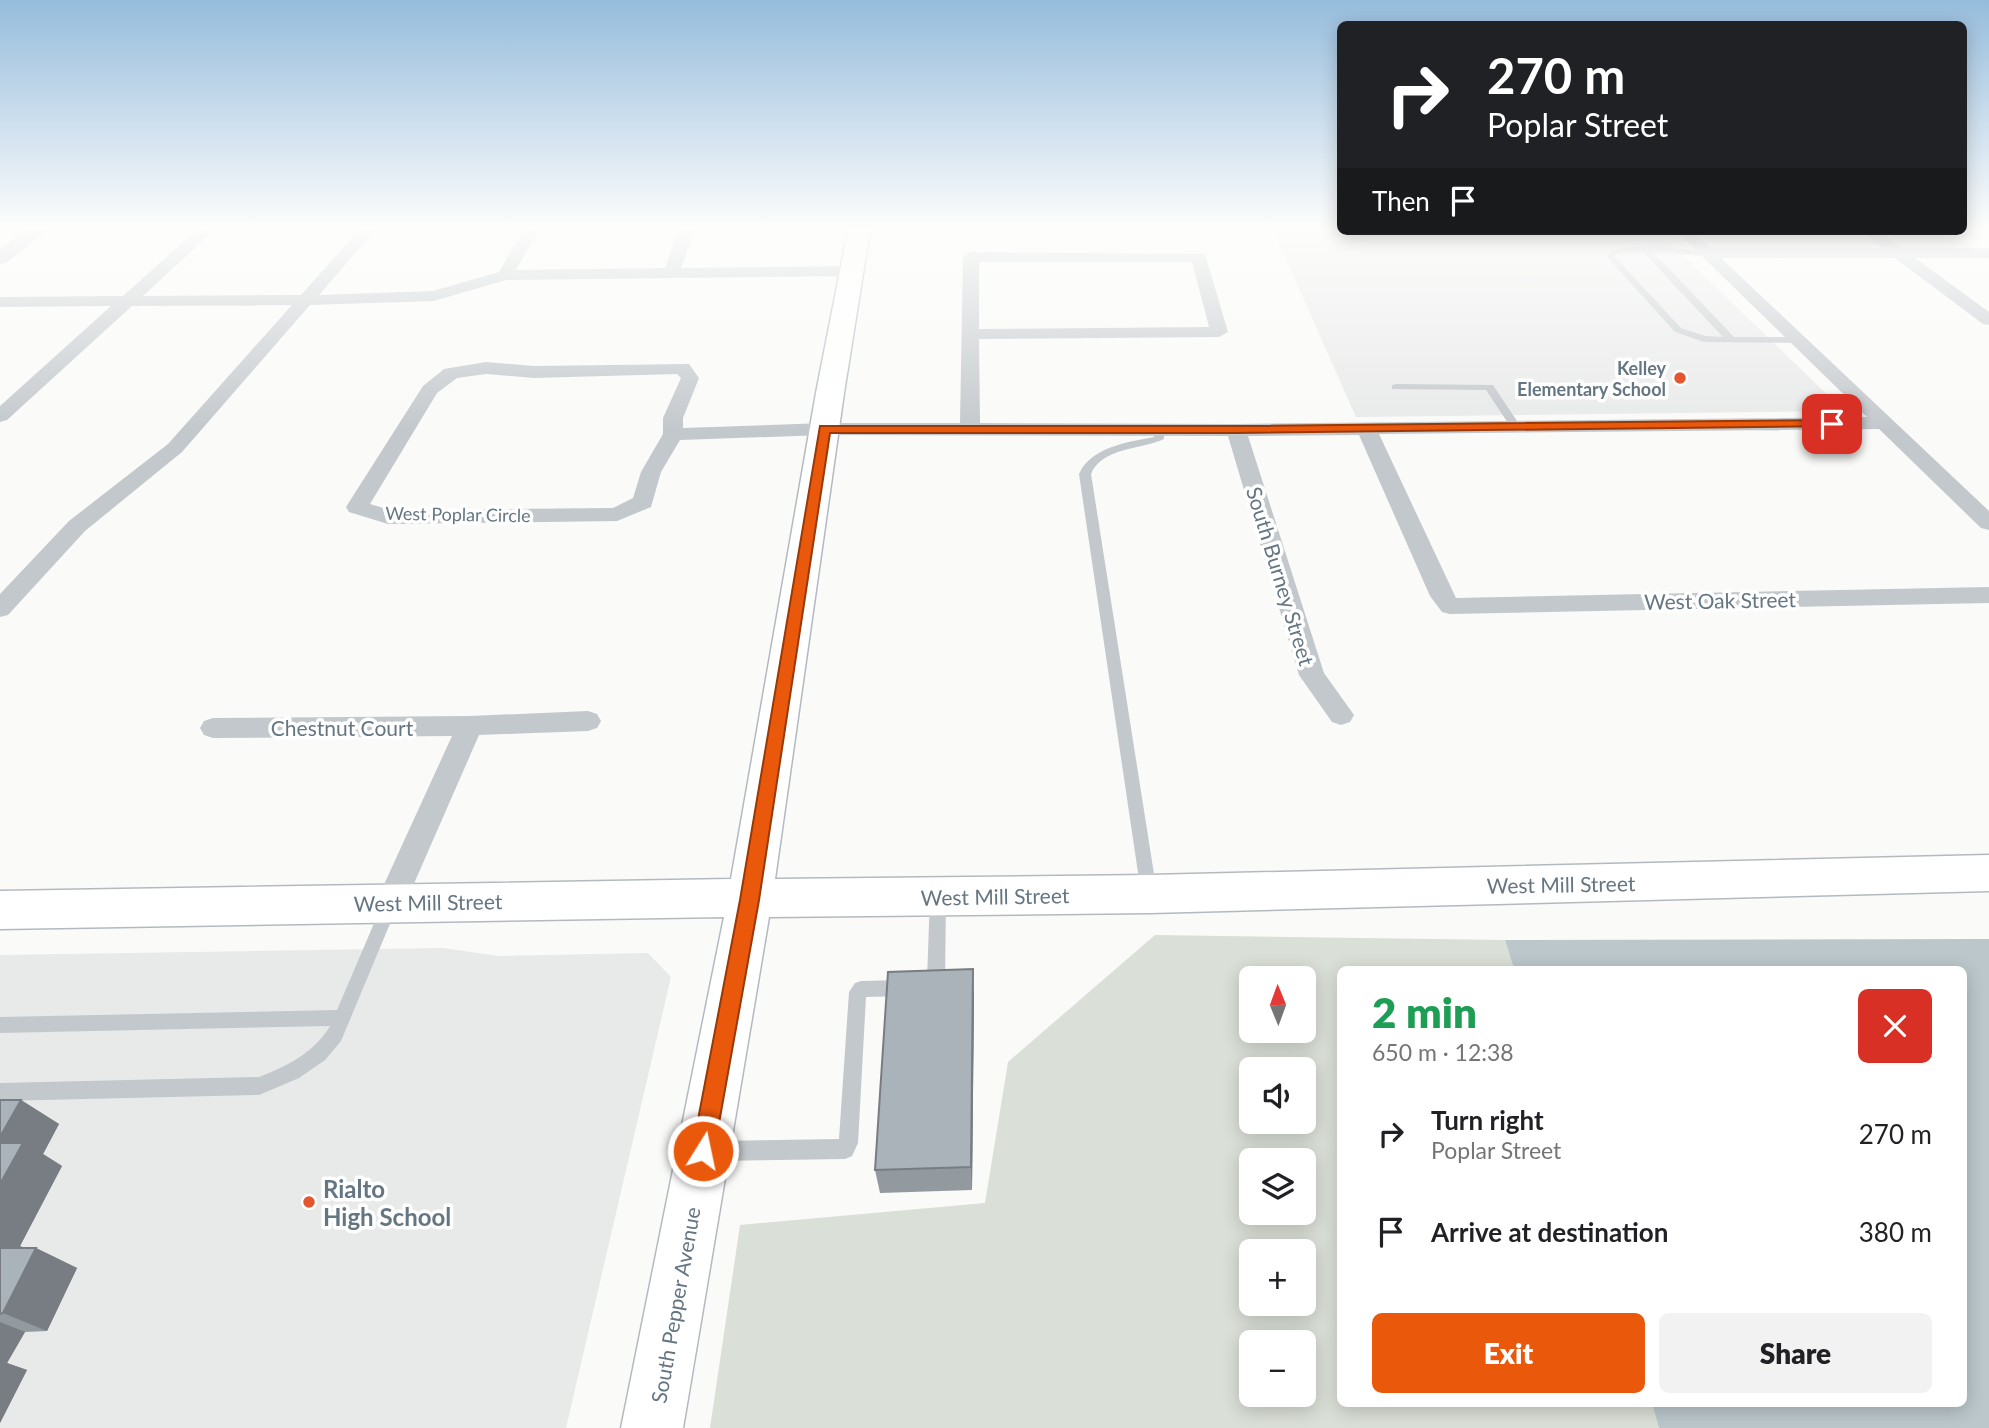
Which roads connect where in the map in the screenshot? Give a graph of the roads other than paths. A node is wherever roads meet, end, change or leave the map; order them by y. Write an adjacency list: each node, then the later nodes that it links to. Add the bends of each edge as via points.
1 (132, 297): 12 (street)
2 (308, 297): 11 (street)
3 (413, 297): 11 (street)
4 (848, 297): 24 (main road, South Pepper Avenue)
5 (970, 297): 16 (street)
6 (1210, 297): 15 (street)
7 (1647, 297): 17 (lane, via 1678,330 1704,340)
8 (1690, 297): 17 (lane)
9 (1753, 297): 18 (street)
10 (1958, 297): 14 (street)
11 (305, 300): 12 (street); 31 (street, via 175,448 77,526)
12 (127, 301): 13 (street); 20 (street)
13 (0, 302)
14 (1989, 320)
15 (1219, 332): 16 (street)
16 (969, 334): 25 (street)
17 (1731, 340): 18 (lane)
18 (1798, 340): 21 (street)
19 (1396, 387): 22 (lane, via 1489,387)
20 (0, 416)
21 (1884, 423): 22 (street); 29 (street)
22 (1516, 427): 23 (street)
23 (1366, 428): 27 (street); 30 (street, West Oak Street, via 1450,606)
24 (825, 429): 25 (street); 28 (street); 39 (main road, South Pepper Avenue)
25 (970, 430): 26 (street)
26 (1159, 430): 27 (street); 37 (lane, via 1157,439 1091,460 1085,474)
27 (1236, 430): 32 (street, South Burney Street, via 1312,675)
28 (673, 434): 28 (street, West Poplar Circle, via 652,472 643,502 617,514 388,517 357,507 430,390 451,373 486,368 545,372 682,368 690,378 673,418)
29 (1989, 523)
30 (1989, 594)
31 (0, 609)
32 (1341, 715)
33 (588, 721): 34 (street, Chestnut Court)
34 (470, 726): 35 (street, Chestnut Court); 40 (street)
35 (214, 728)
36 (1989, 873): 37 (main road, West Mill Street)
37 (1150, 894): 38 (main road, West Mill Street)
38 (938, 897): 39 (main road, West Mill Street); 45 (lane, via 933,986 858,992 845,1149)
39 (750, 900): 40 (main road, West Mill Street); 45 (main road, South Pepper Avenue)
40 (391, 902): 41 (main road, West Mill Street); 42 (lane)
41 (0, 910)
42 (342, 1018): 43 (lane); 44 (lane, via 322,1053 295,1072 259,1086)
43 (0, 1025)
44 (0, 1092)
45 (703, 1151): 46 (main road, South Pepper Avenue)
46 (652, 1428)

